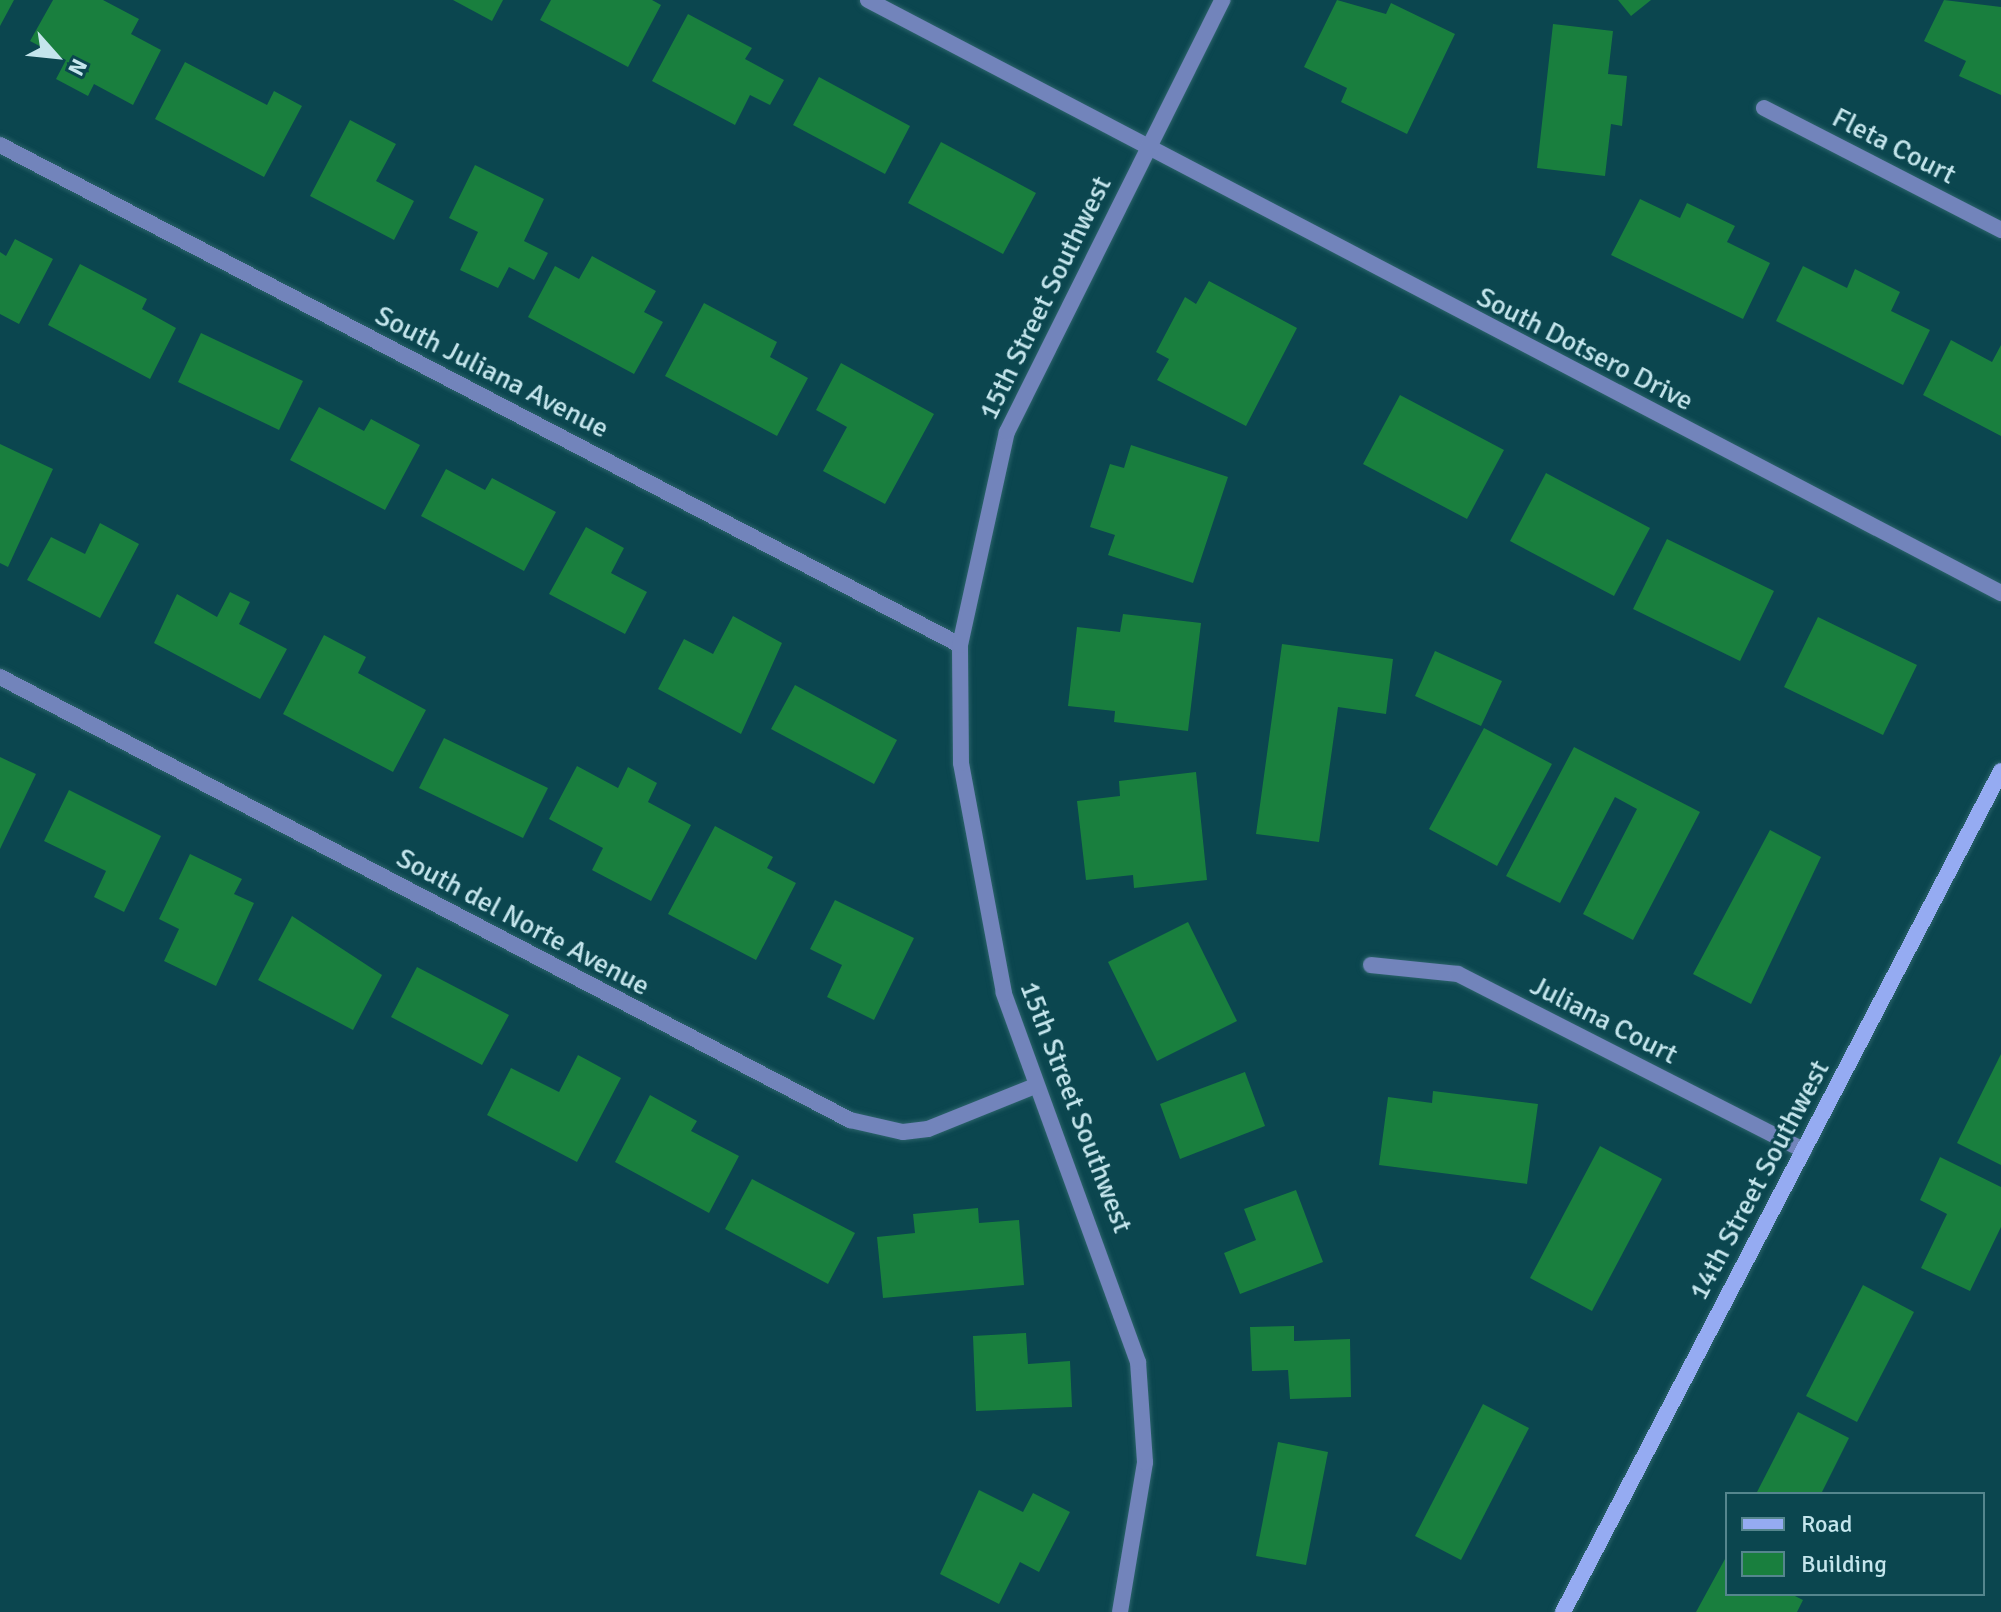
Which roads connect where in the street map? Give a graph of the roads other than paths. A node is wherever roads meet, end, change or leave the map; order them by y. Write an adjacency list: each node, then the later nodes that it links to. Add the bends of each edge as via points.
1 (868, 0): 5 (street, South Dotsero Drive)
2 (1222, 0): 5 (street, 15th Street Southwest)
3 (1764, 108): 6 (street, Fleta Court)
4 (0, 145): 8 (street, South Juliana Avenue)
5 (1146, 148): 7 (street, South Dotsero Drive); 8 (street, 15th Street Southwest, via 1007,432)
6 (2001, 230)
7 (2001, 593)
8 (960, 645): 12 (street, 15th Street Southwest, via 961,763 977,873 1004,993)
9 (0, 677): 12 (street, South del Norte Avenue, via 850,1120 903,1132 928,1129)
10 (2001, 771): 13 (main road, 14th Street Southwest)
11 (1371, 965): 13 (street, Juliana Court, via 1458,974)
12 (1035, 1086): 14 (street, 15th Street Southwest, via 1101,1247 1138,1362 1145,1462)
13 (1804, 1150): 15 (main road, 14th Street Southwest)
14 (1120, 1612)
15 (1563, 1612)

